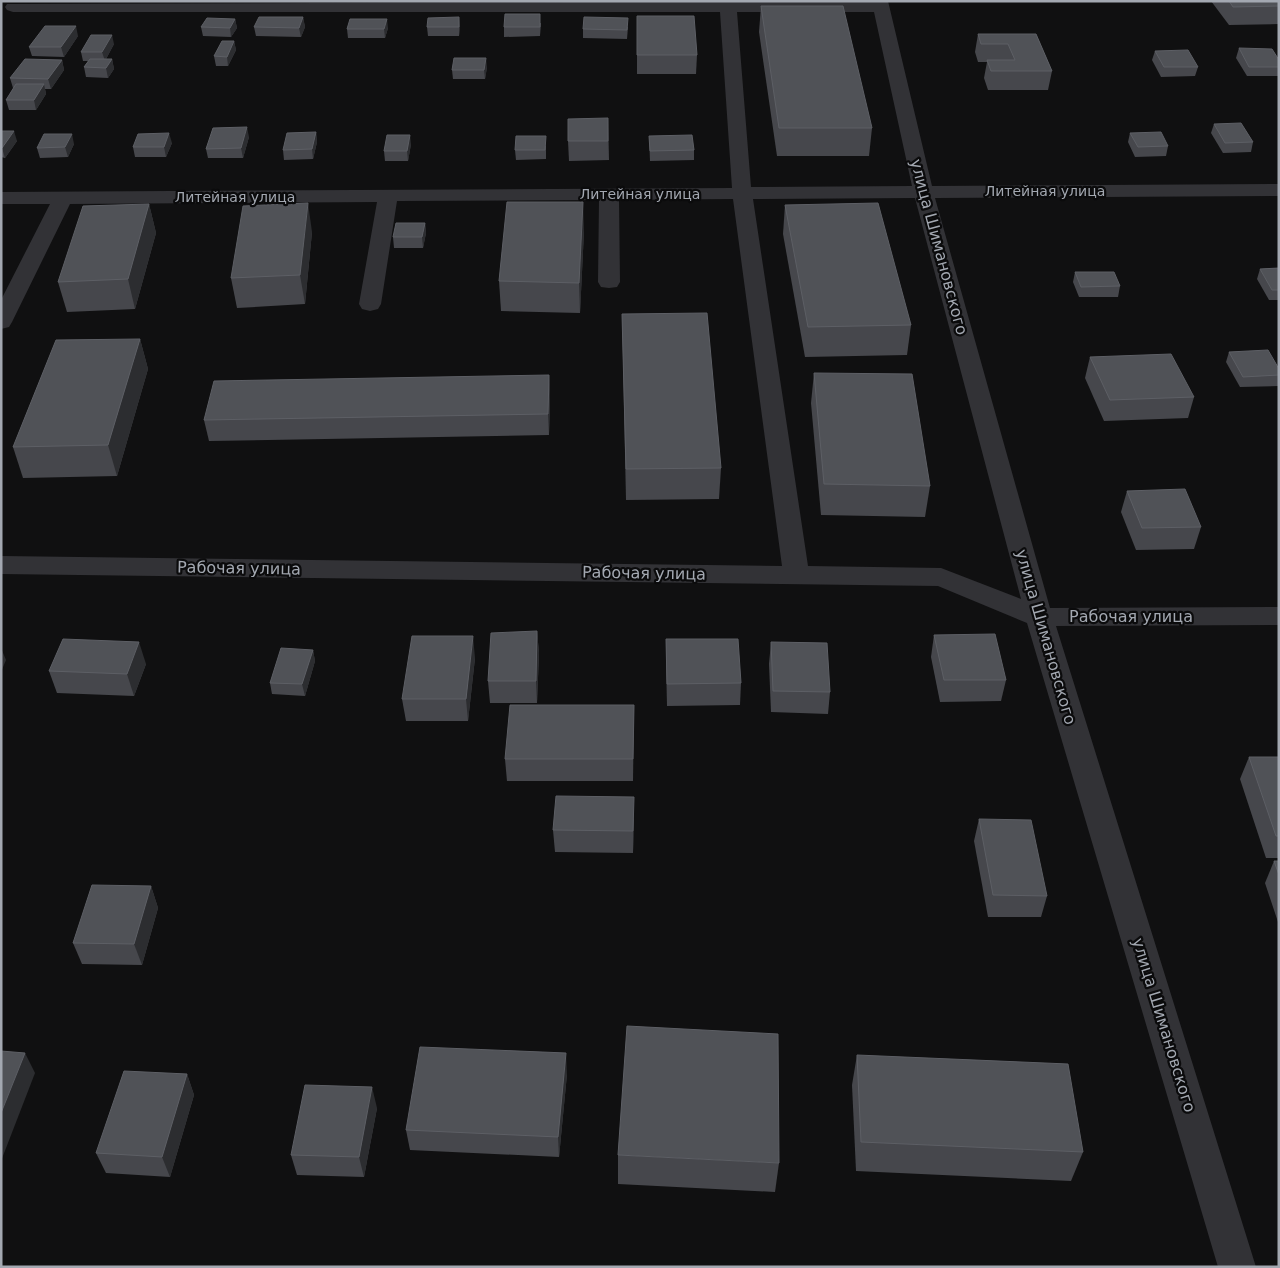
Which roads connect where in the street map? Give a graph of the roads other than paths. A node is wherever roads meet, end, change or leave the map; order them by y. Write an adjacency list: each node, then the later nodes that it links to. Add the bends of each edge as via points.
1 (880, 4): 2 (street); 5 (street, улица Шимановского)
2 (728, 7): 3 (street); 6 (street)
3 (12, 9)
4 (1279, 190): 5 (street, Литейная улица)
5 (923, 192): 6 (street, Литейная улица); 17 (street, улица Шимановского)
6 (742, 193): 7 (street, Литейная улица); 15 (street)
7 (609, 194): 8 (street, Литейная улица); 11 (street)
8 (388, 196): 10 (street, Литейная улица); 12 (street)
9 (1, 198): 10 (street, Литейная улица)
10 (63, 198): 13 (street)
11 (609, 282)
12 (370, 304)
13 (1, 322)
14 (1, 565): 15 (street, Рабочая улица)
15 (796, 575): 17 (street, Рабочая улица, via 941,577)
16 (1279, 616): 17 (street, Рабочая улица)
17 (1039, 617): 18 (street, улица Шимановского)
18 (1237, 1267)

